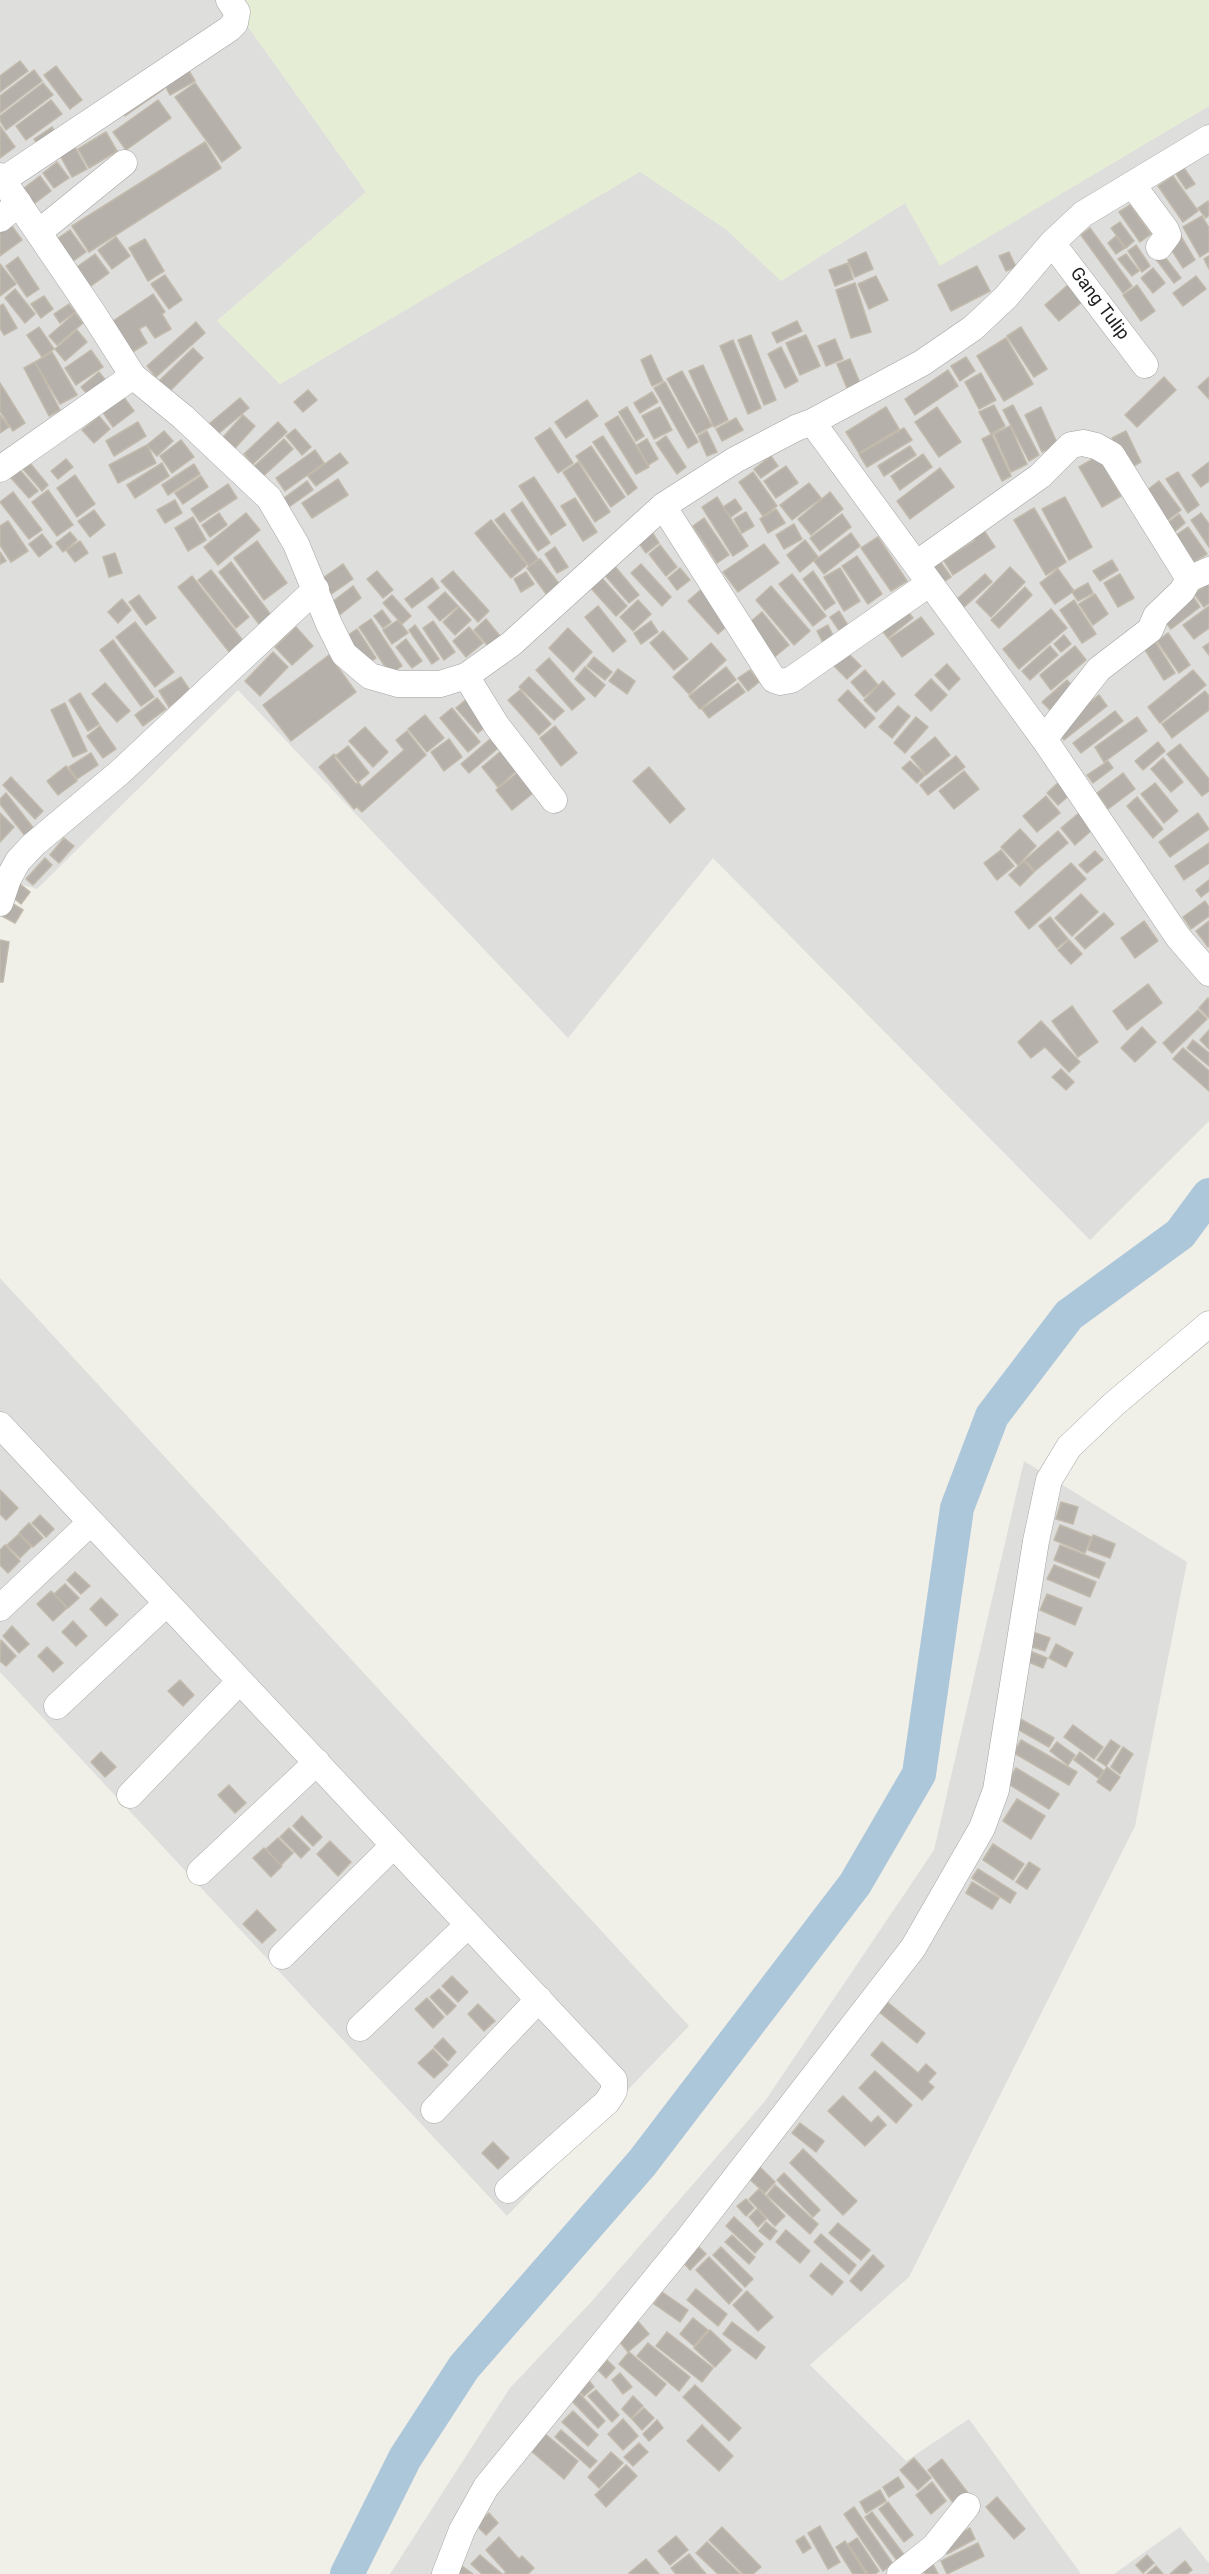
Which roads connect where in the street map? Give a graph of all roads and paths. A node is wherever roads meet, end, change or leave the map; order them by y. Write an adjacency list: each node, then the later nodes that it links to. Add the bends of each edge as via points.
1 (228, 0): 4 (street, via 237,12 236,23 229,29)
2 (1209, 138): 5 (street)
3 (124, 163): 7 (street)
4 (1, 178): 6 (street)
5 (1132, 184): 8 (street, via 1083,214); 9 (street, via 1166,230 1168,235)
6 (10, 211): 7 (street)
7 (39, 232): 11 (street)
8 (1052, 243): 10 (street, Gang Tulip); 12 (street, via 974,328 922,363)
9 (1159, 247)
10 (1145, 365)
11 (133, 376): 13 (street); 17 (street, via 269,498)
12 (813, 422): 14 (street, via 735,460); 15 (street)
13 (0, 469)
14 (663, 506): 15 (street, via 774,680 780,682 791,680); 18 (street, via 511,644)
15 (923, 574): 16 (street, via 1040,476 1071,445 1083,443 1112,455); 19 (street)
16 (1199, 575): 19 (street, via 1156,616 1149,630 1099,669)
17 (316, 589): 18 (street, via 344,654 370,676 398,684 440,684); 21 (street, via 119,774 33,845 18,861)
18 (466, 676): 20 (street, via 497,726)
19 (1044, 739): 22 (street, via 1178,937)
20 (554, 800)
21 (0, 903)
22 (1209, 973)
23 (1209, 1323): 41 (street, via 1106,1411 1069,1448 1049,1480 996,1790 982,1828 913,1948 580,2374 486,2487 462,2530)
24 (4, 1437): 25 (street)
25 (90, 1523): 26 (street); 27 (street)
26 (167, 1604): 28 (street); 29 (street)
27 (0, 1608)
28 (240, 1681): 30 (street); 31 (street)
29 (57, 1706)
30 (317, 1762): 32 (street); 33 (street)
31 (130, 1795)
32 (394, 1845): 34 (street); 35 (street)
33 (200, 1872)
34 (468, 1925): 36 (street); 37 (street)
35 (282, 1956)
36 (539, 1999): 38 (street); 39 (street, via 614,2080 614,2091 607,2102)
37 (360, 2028)
38 (434, 2110)
39 (508, 2190)
40 (967, 2506): 42 (street, via 934,2547)
41 (445, 2574)
42 (900, 2574)

